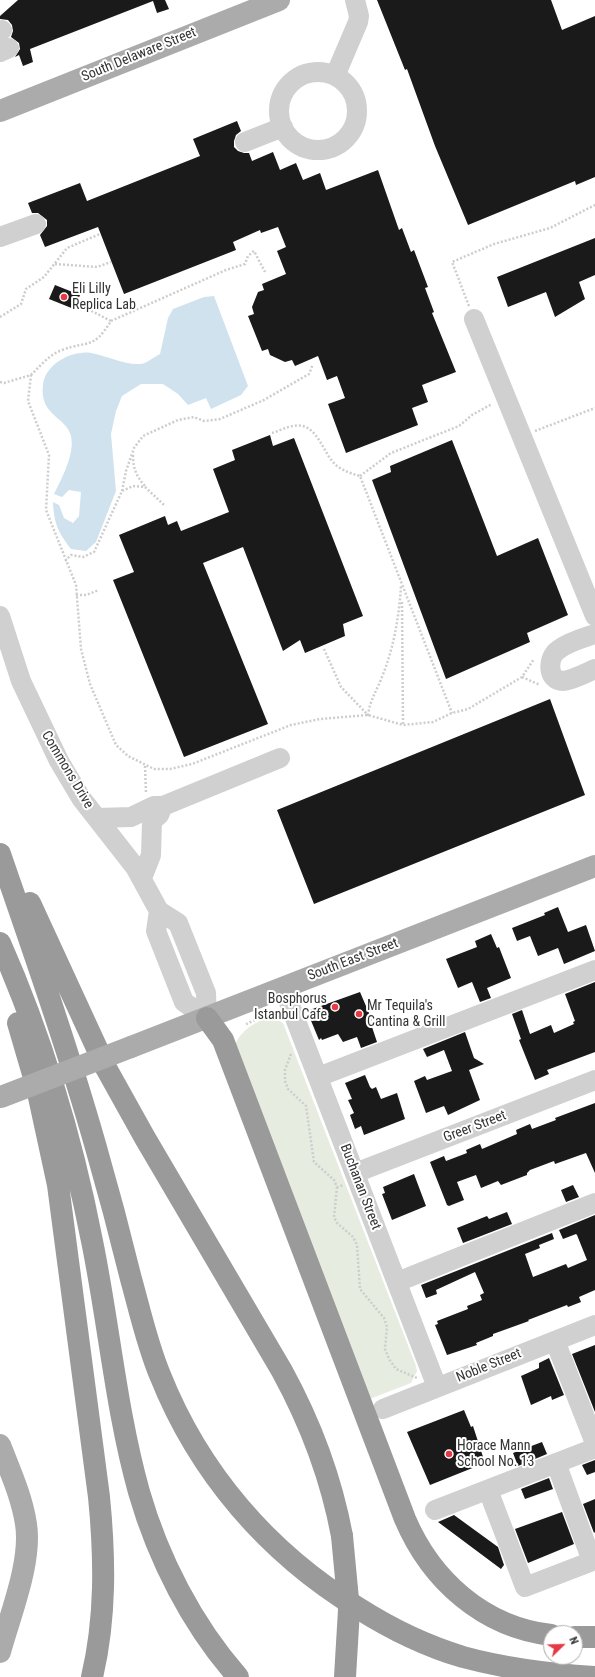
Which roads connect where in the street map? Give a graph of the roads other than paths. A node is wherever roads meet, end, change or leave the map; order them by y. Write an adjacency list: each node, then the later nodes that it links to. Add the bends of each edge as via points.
1 (278, 0): 4 (main road, South Delaware Street)
2 (354, 0): 3 (street, via 358,22)
3 (335, 76): 5 (street, via 324,72 309,73 290,84 280,102); 5 (street, via 349,87 357,103 356,122 348,138 334,148 311,150 295,143)
4 (0, 110)
5 (283, 127): 6 (street)
6 (245, 142)
7 (36, 224): 8 (street)
8 (0, 237)
9 (474, 319): 10 (street)
10 (593, 610)
11 (0, 616): 16 (street, Commons Drive, via 21,681 44,732 81,798)
12 (595, 634): 13 (street, via 557,650 549,662 552,674 563,681)
13 (595, 669)
14 (280, 758): 15 (street)
15 (155, 807): 16 (street, via 132,817); 20 (street, via 159,815 152,821 151,855)
16 (97, 818): 20 (street, Commons Drive)
17 (0, 837): 49 (highway, bridge, via 106,1068 303,1410 323,1460 342,1536 349,1610)
18 (0, 854): 50 (highway, via 59,1022 159,1372 181,1422 213,1475 247,1517 280,1551 328,1590 390,1628 434,1647 484,1662 546,1674)
19 (595, 866): 24 (main road, South East Street)
20 (142, 878): 25 (street, Commons Drive, via 160,911 178,923 206,993)
21 (0, 942): 48 (highway, via 24,998 46,1062 83,1195 122,1418 139,1493 174,1580 204,1632)
22 (0, 960): 47 (highway, via 37,1088 58,1185 92,1437 104,1566 102,1615)
23 (595, 970): 26 (street)
24 (283, 987): 25 (main road, South East Street); 26 (street, Buchanan Street)
25 (207, 1018): 28 (main road, South East Street, bridge); 43 (highway, via 220,1034 226,1048 416,1542 436,1573 463,1599 500,1621)
26 (318, 1077): 29 (street, Buchanan Street)
27 (595, 1080): 29 (street, Greer Street)
28 (1, 1098)
29 (351, 1178): 31 (street, Buchanan Street)
30 (595, 1203): 31 (street)
31 (397, 1282): 34 (street, Buchanan Street)
32 (595, 1325): 33 (street, Noble Street)
33 (555, 1340): 34 (street, Noble Street); 36 (street)
34 (437, 1387): 35 (street, Noble Street)
35 (383, 1409)
36 (595, 1443)
37 (0, 1446): 46 (main road, via 21,1502 27,1540 22,1575)
38 (595, 1448): 39 (street)
39 (556, 1463): 40 (street); 42 (street)
40 (488, 1490): 41 (street); 42 (street, via 525,1587)
41 (435, 1510)
42 (594, 1560)
43 (543, 1633)
44 (595, 1636): 45 (highway)
45 (583, 1637)
46 (0, 1652)
47 (92, 1677)
48 (238, 1677)
49 (345, 1677)
50 (595, 1677)

